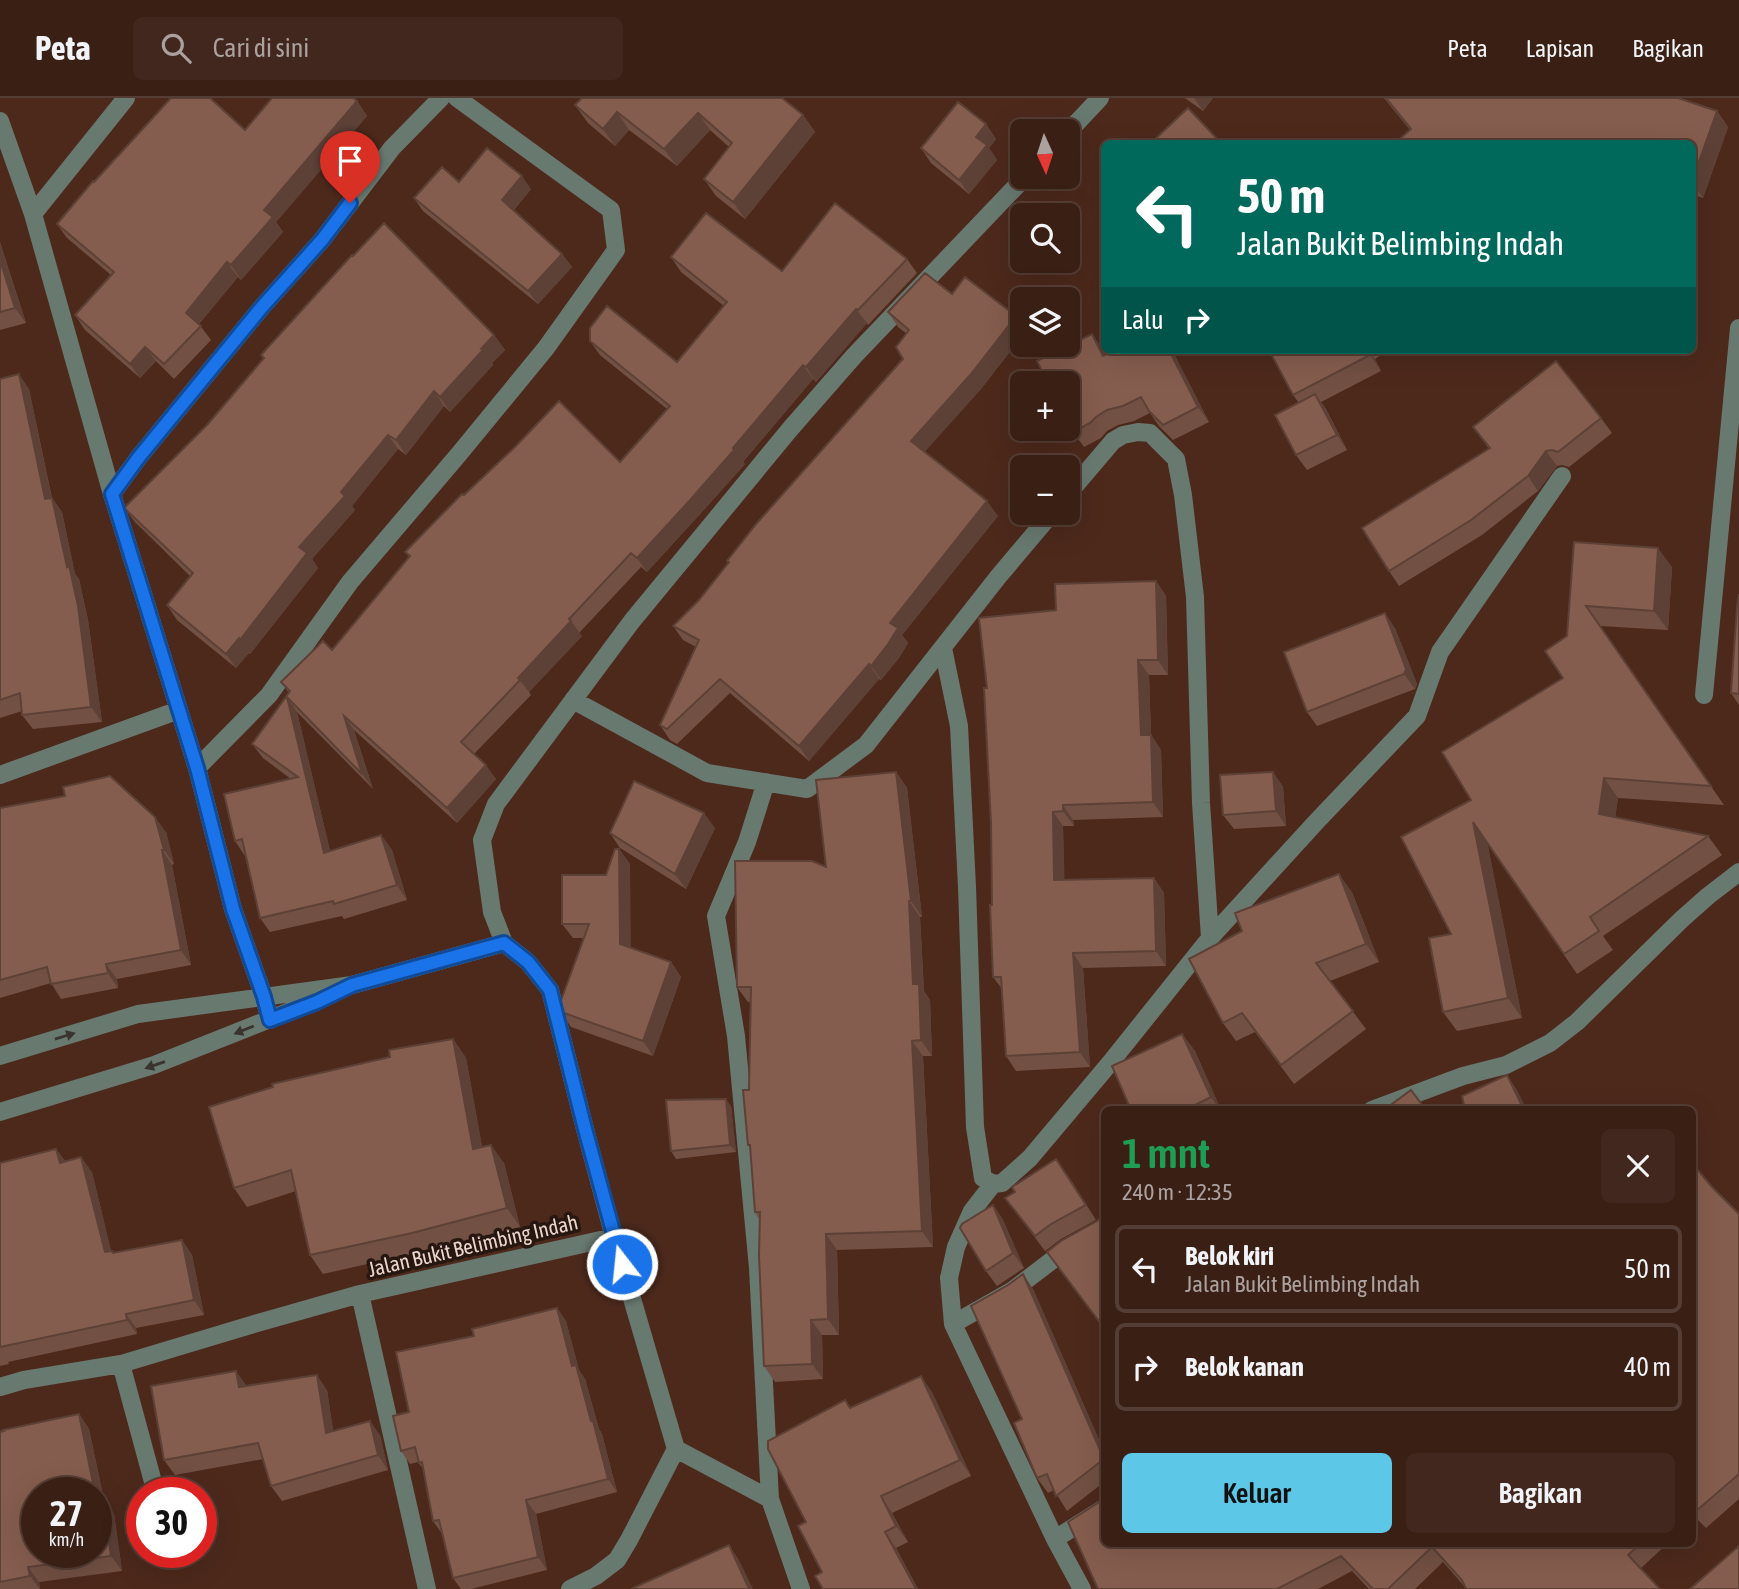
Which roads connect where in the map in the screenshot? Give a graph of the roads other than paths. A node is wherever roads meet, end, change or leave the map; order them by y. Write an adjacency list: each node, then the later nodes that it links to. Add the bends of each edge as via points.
1 (126, 98): 8 (street)
2 (441, 98): 12 (street, via 392,148)
3 (457, 98): 18 (street, via 611,210 616,250 546,348 351,582 269,695)
4 (1100, 98): 5 (street)
5 (1080, 119)
6 (0, 121): 8 (street)
7 (1014, 189): 16 (street, via 791,428)
8 (33, 214): 12 (street)
9 (1739, 328): 15 (street)
10 (1562, 476): 22 (street, via 1440,652 1417,716)
11 (1080, 480): 22 (street, via 1123,435 1150,433 1176,459 1195,597)
12 (112, 494): 17 (street)
13 (1042, 525): 14 (street)
14 (943, 648): 20 (street, via 866,745 807,789); 30 (street, via 959,726 975,1127 983,1178)
15 (1704, 695)
16 (573, 700): 20 (street, via 707,773); 23 (street, via 496,803 482,840 492,912)
17 (179, 710): 18 (street); 19 (street)
18 (197, 768): 25 (street, via 233,909)
19 (0, 775)
20 (766, 782): 39 (street, via 716,916 736,1036 758,1268)
21 (1739, 872): 28 (street, via 1707,896 1550,1043 1506,1065)
22 (1210, 938): 30 (street, via 1030,1158 1002,1183)
23 (504, 943): 24 (street); 32 (street, Jalan Bukit Belimbing Indah, via 528,962 550,990)
24 (352, 985): 25 (street); 26 (street)
25 (264, 997): 26 (street); 27 (street, one-way to 25, via 138,1014)
26 (270, 1020): 29 (street, one-way to 29, via 155,1065)
27 (0, 1056)
28 (1383, 1106)
29 (0, 1112)
30 (993, 1184): 34 (street, via 972,1211 956,1247 949,1278)
31 (1101, 1231): 34 (street)
32 (614, 1237): 33 (street, Jalan Bukit Belimbing Indah); 37 (street)
33 (360, 1294): 35 (street, Jalan Bukit Belimbing Indah); 42 (street)
34 (953, 1324): 41 (street)
35 (121, 1364): 36 (street, Jalan Bukit Belimbing Indah); 38 (street)
36 (0, 1387)
37 (676, 1449): 39 (street); 43 (street, via 617,1560)
38 (152, 1477)
39 (770, 1499): 44 (street)
40 (1101, 1510): 41 (street)
41 (1055, 1539): 45 (street)
42 (427, 1589)
43 (570, 1589)
44 (801, 1589)
45 (1082, 1589)

